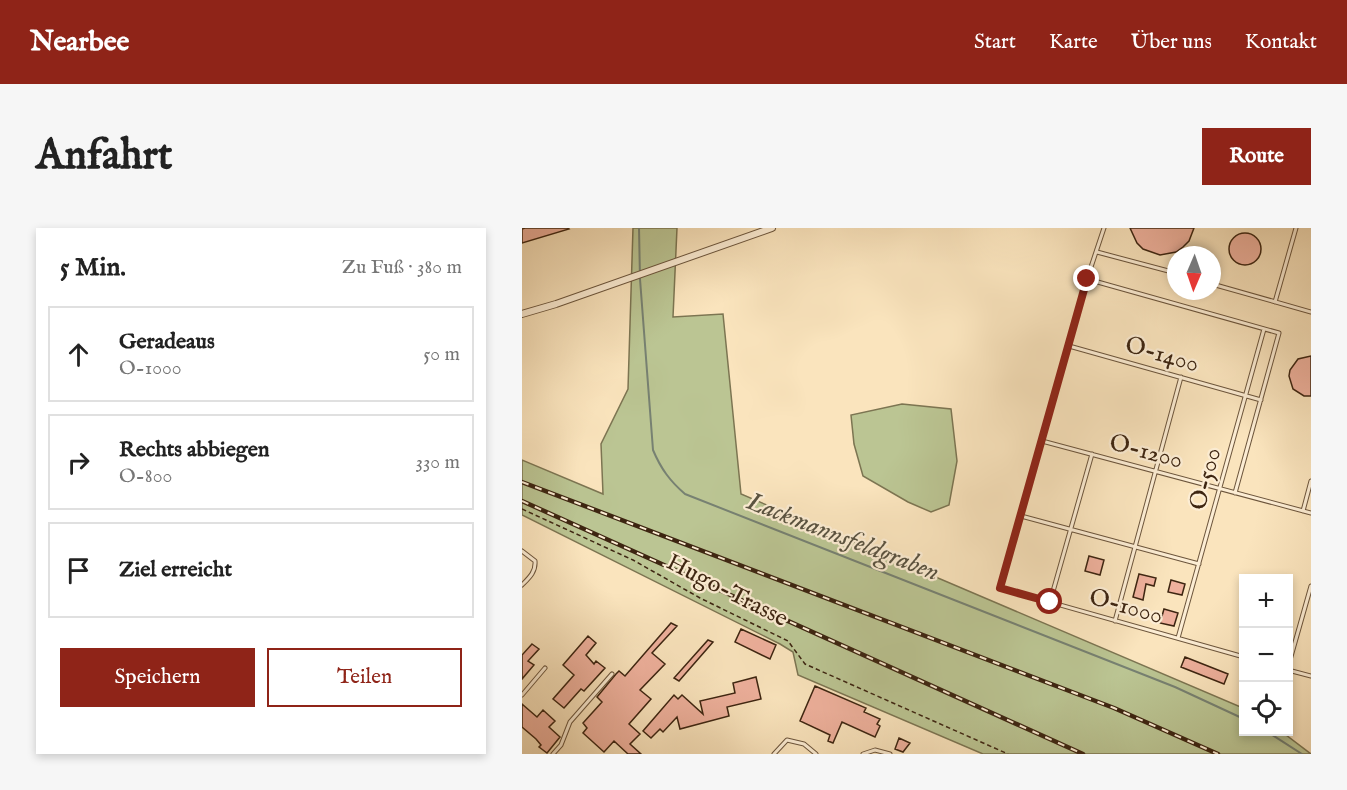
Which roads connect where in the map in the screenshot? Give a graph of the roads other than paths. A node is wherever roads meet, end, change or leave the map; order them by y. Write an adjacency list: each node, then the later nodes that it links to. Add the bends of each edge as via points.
1 (772, 228): 10 (street)
2 (1104, 228): 4 (lane)
3 (1296, 228): 8 (lane)
4 (1097, 252): 5 (lane); 6 (lane)
5 (1167, 271)
6 (1087, 279): 11 (lane); 12 (lane)
7 (1221, 287): 8 (lane)
8 (1275, 302): 9 (lane)
9 (1311, 312)
10 (522, 314)
11 (1264, 329): 14 (lane, O-500); 15 (lane, via 1279,333)
12 (1069, 346): 13 (lane, O-1400); 16 (lane)
13 (1181, 377): 14 (lane, O-1400); 18 (lane)
14 (1246, 396): 15 (lane, O-1400); 20 (lane, O-500)
15 (1261, 400): 21 (lane)
16 (1042, 441): 17 (lane, O-1200); 24 (lane)
17 (1092, 454): 18 (lane, O-1200); 25 (lane)
18 (1155, 471): 20 (lane, O-1200); 26 (lane)
19 (1311, 481): 22 (lane)
20 (1220, 489): 21 (lane, O-1200); 28 (lane, O-500)
21 (1235, 493): 22 (lane, O-1200)
22 (1303, 511): 23 (lane, O-1200)
23 (1311, 513)
24 (1021, 516): 25 (lane); 31 (lane, O-1000, via 1000,588)
25 (1070, 530): 26 (lane); 31 (lane)
26 (1134, 547): 28 (lane); 32 (lane)
27 (522, 551): 29 (lane, via 536,566)
28 (1199, 564): 33 (lane, O-500)
29 (522, 585)
30 (1311, 586): 34 (lane)
31 (1050, 602): 32 (lane, O-1000)
32 (1114, 621): 33 (lane, O-1000)
33 (1178, 639): 35 (lane, O-1000)
34 (1293, 650)
35 (1239, 656)
36 (545, 668): 40 (lane)
37 (1293, 670): 39 (lane)
38 (612, 674): 41 (lane, via 570,722)
39 (1311, 676)
40 (522, 695)
41 (553, 754)
42 (774, 754): 43 (lane, via 787,740 804,744)
43 (816, 754)
44 (863, 754): 45 (lane, via 875,750)
45 (890, 754)

